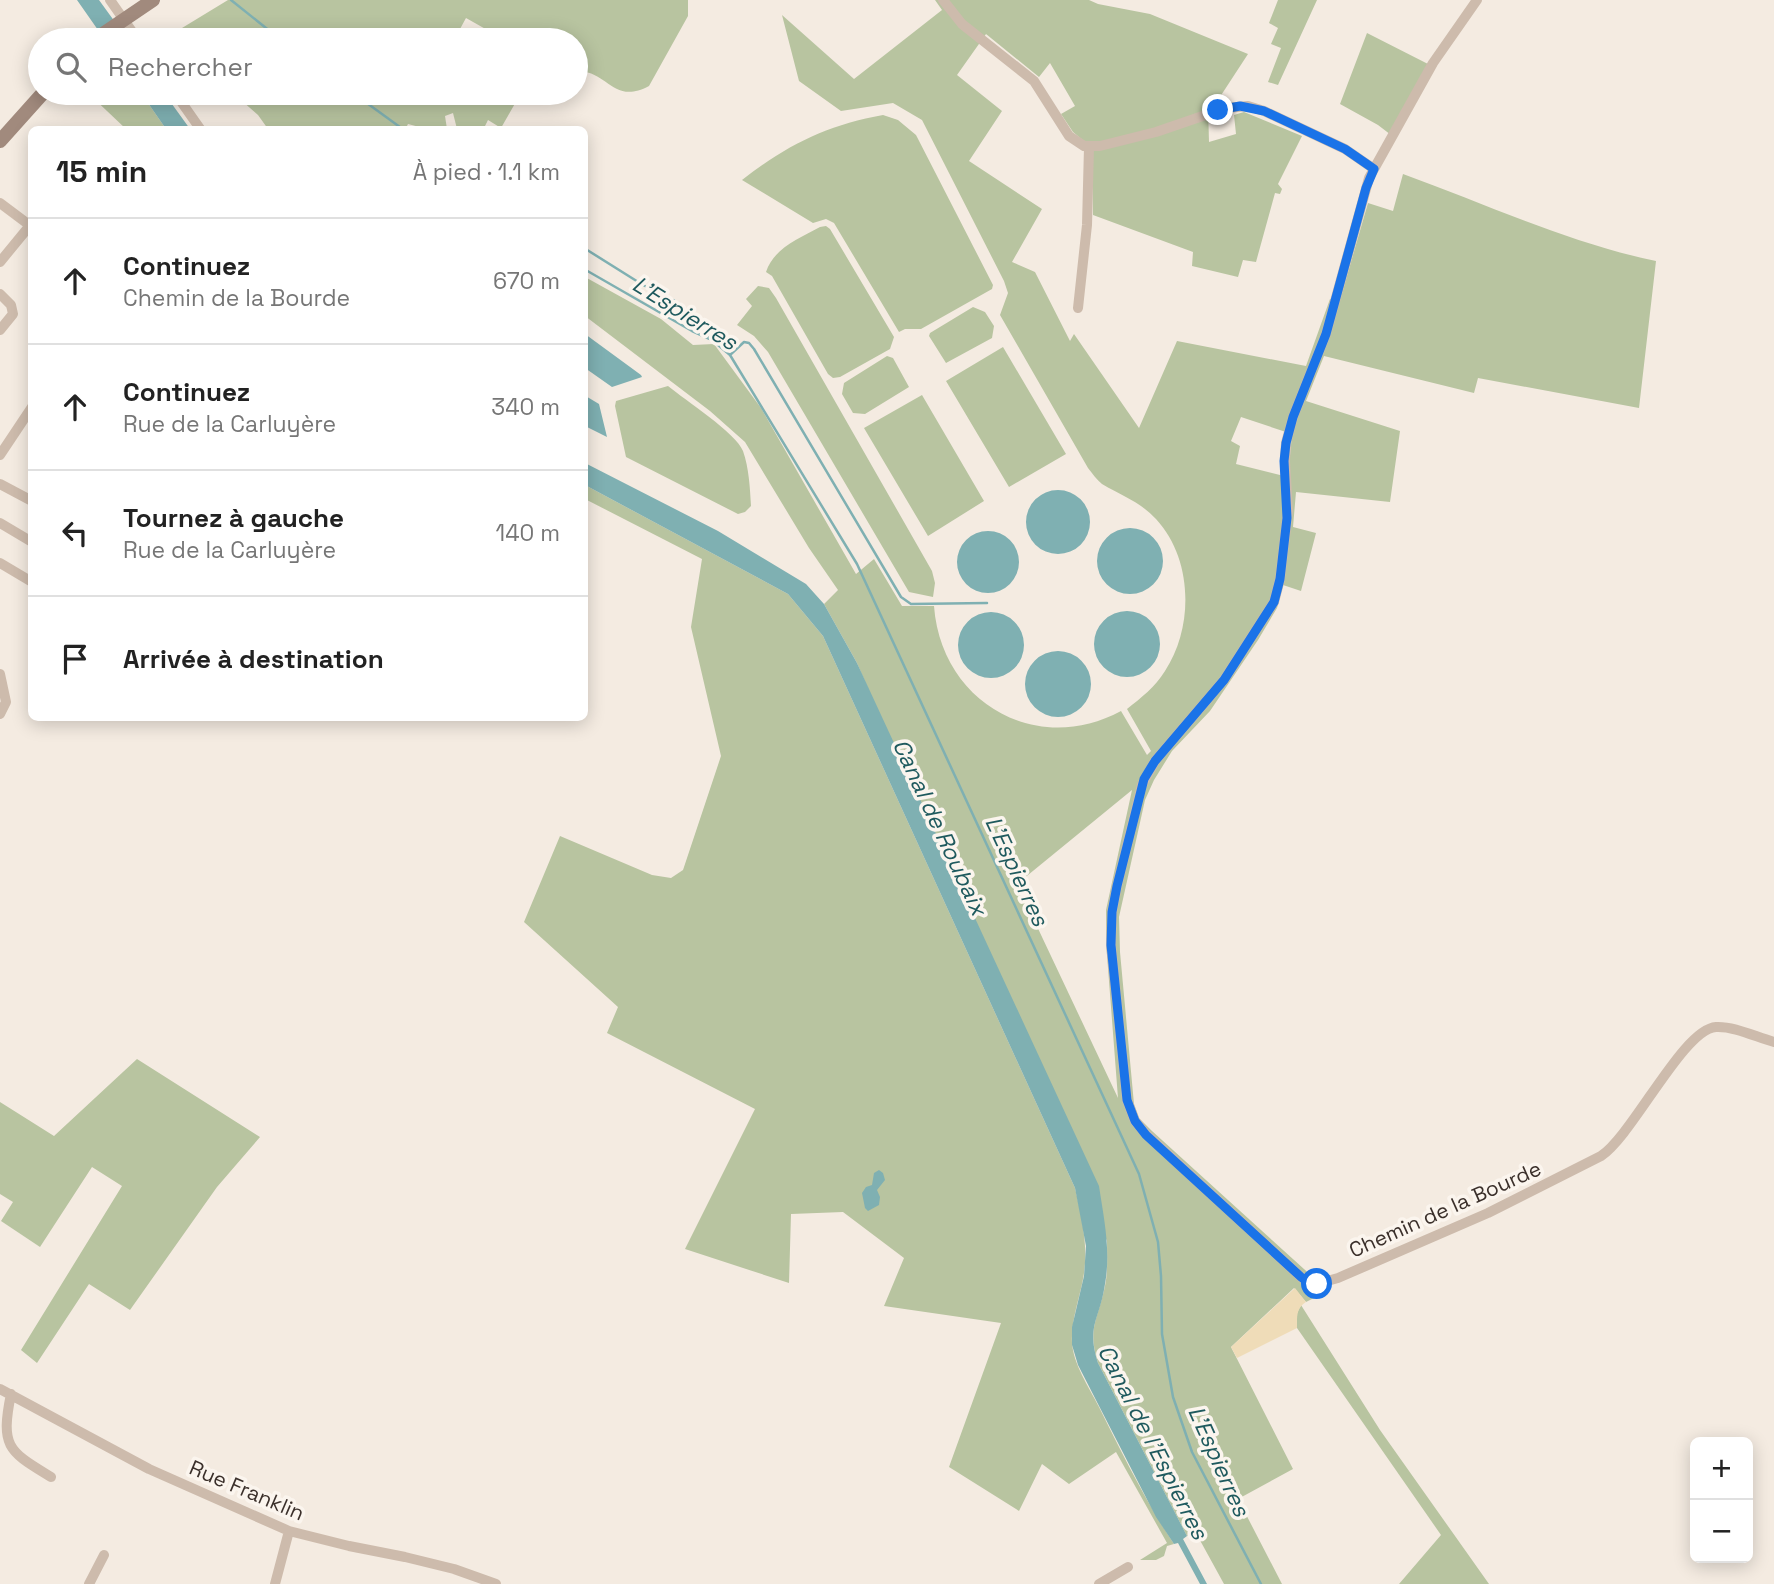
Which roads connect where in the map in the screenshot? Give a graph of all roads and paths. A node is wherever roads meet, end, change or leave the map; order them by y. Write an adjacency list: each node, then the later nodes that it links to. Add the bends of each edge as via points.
1 (110, 0): 5 (street)
2 (153, 0): 5 (street)
3 (943, 0): 12 (street, via 962,24 1034,81 1069,136)
4 (1476, 0): 13 (street, Chemin de la Bourde, via 1433,63)
5 (122, 21): 6 (street); 7 (street)
6 (112, 28)
7 (128, 28)
8 (32, 105): 11 (street)
9 (183, 105): 10 (street)
10 (198, 126)
11 (0, 141)
12 (1089, 147): 13 (street, via 1167,130 1226,107 1248,106 1345,149); 19 (street)
13 (1374, 169): 31 (street, Chemin de la Bourde, via 1326,334 1288,434 1284,461 1288,511 1280,579 1271,608 1229,673 1147,772 1142,785 1112,919 1127,1100 1135,1121 1301,1277 1322,1284 1488,1213 1601,1156 1617,1143 1683,1052 1706,1030 1726,1028)
14 (0, 203): 15 (street)
15 (28, 223)
16 (28, 229): 17 (street)
17 (0, 262)
18 (0, 294): 20 (street, via 13,314)
19 (1078, 308)
20 (0, 330)
21 (28, 413): 22 (street)
22 (0, 455)
23 (0, 484): 24 (street)
24 (28, 499)
25 (0, 523): 26 (street)
26 (28, 540)
27 (0, 563): 28 (street)
28 (28, 580)
29 (0, 674): 30 (street, via 6,702)
30 (0, 714)
31 (1774, 1042)
32 (0, 1388): 33 (street, Rue Franklin)
33 (11, 1394): 34 (street, via 2,1422 4,1443); 35 (street, Rue Franklin, via 149,1469)
34 (51, 1477)
35 (289, 1531): 39 (street); 40 (street, Rue Franklin, via 405,1556)
36 (104, 1555): 38 (street)
37 (1128, 1567): 41 (street)
38 (89, 1584)
39 (275, 1584)
40 (496, 1584)
41 (1100, 1584)

